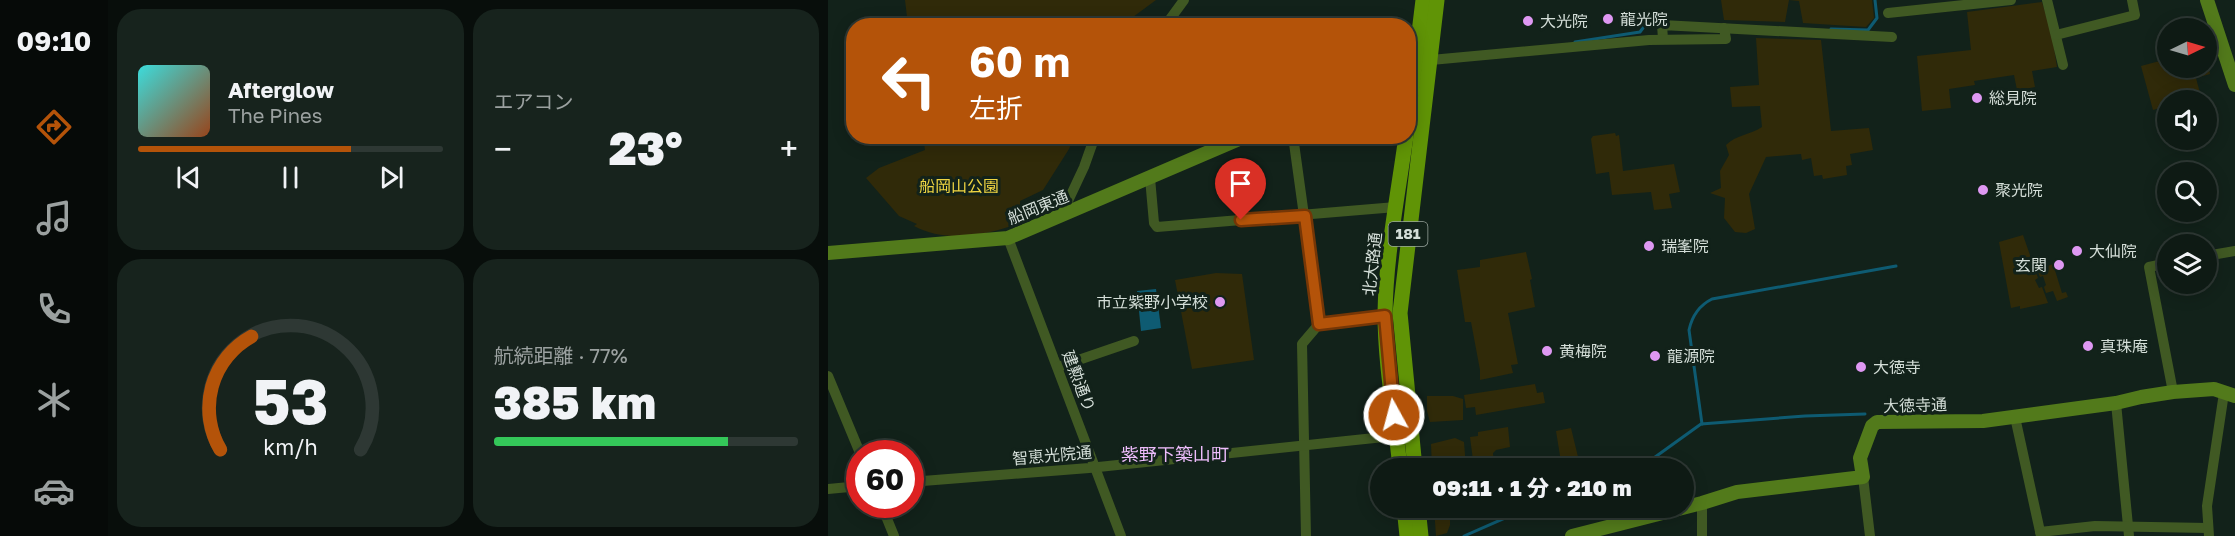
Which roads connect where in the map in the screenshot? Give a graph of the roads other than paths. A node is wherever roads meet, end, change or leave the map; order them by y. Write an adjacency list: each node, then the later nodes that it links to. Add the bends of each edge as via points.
1 (1184, 0): 9 (street)
2 (1423, 0): 16 (main road)
3 (1437, 0): 17 (main road, 北大路通 / 181)
4 (2012, 0): 8 (street)
5 (2047, 0): 12 (street)
6 (2132, 0): 12 (street, via 2135,15)
7 (2207, 0): 20 (street)
8 (1888, 13)
9 (1171, 18)
10 (1701, 27): 11 (street); 14 (street, via 1662,25); 15 (street)
11 (1725, 33): 13 (street); 15 (street)
12 (2056, 34): 18 (street)
13 (1892, 37)
14 (1663, 39): 15 (street); 17 (street)
15 (1702, 40)
16 (1416, 43)
17 (1431, 60): 19 (street); 43 (main road, 北大路通 / 181, via 1400,313)
18 (2063, 65)
19 (1416, 66)
20 (2235, 85)
21 (1092, 144): 27 (street)
22 (1228, 144): 25 (street, 船岡東通)
23 (1294, 144): 28 (street)
24 (1405, 144): 26 (main road, 北大路通 / 181)
25 (1150, 178): 27 (street, 船岡東通); 28 (street, via 1157,227)
26 (1396, 207): 28 (street); 34 (main road, 北大路通 / 181)
27 (1061, 216): 29 (street, 船岡東通)
28 (1305, 216): 35 (street)
29 (1008, 238): 31 (street, 船岡東通); 37 (street, 建勲通り)
30 (2235, 251): 32 (street)
31 (828, 253)
32 (2217, 254)
33 (2157, 265): 39 (street, via 2149,267)
34 (1385, 316): 35 (street); 43 (main road, 北大路通 / 181, via 1389,374)
35 (1319, 324): 45 (street, via 1302,344)
36 (1134, 340): 37 (street)
37 (1058, 367): 48 (street, 建勲通り)
38 (828, 376): 44 (street)
39 (2173, 392): 40 (street, 大徳寺通, via 2214,389); 41 (street, 大徳寺通)
40 (2229, 394): 58 (street, via 2207,506)
41 (2116, 403): 42 (street, 大徳寺通); 57 (street)
42 (2014, 417): 49 (street, 大徳寺通, via 1877,422 1860,458); 59 (street)
43 (1404, 435): 45 (street, 智恵光院通); 46 (main road, 北大路通 / 181); 47 (main road, 北大路通 / 181)
44 (855, 440)
45 (1304, 446): 48 (street, 智恵光院通); 62 (street)
46 (1401, 458)
47 (1411, 458)
48 (1095, 466): 50 (street, 智恵光院通); 61 (street, 建勲通り)
49 (1863, 477): 53 (street, via 1737,492); 67 (street)
50 (924, 481)
51 (846, 487): 52 (street)
52 (828, 489)
53 (1702, 503): 65 (street); 66 (street)
54 (887, 518): 60 (street)
55 (1405, 518): 63 (main road)
56 (1419, 518): 64 (main road)
57 (2128, 532): 58 (street); 59 (street, via 2095,526)
58 (2209, 532)
59 (2041, 534)
60 (894, 536)
61 (1121, 536)
62 (1306, 536)
63 (1407, 536)
64 (1421, 536)
65 (1572, 536)
66 (1702, 536)
67 (1870, 536)

